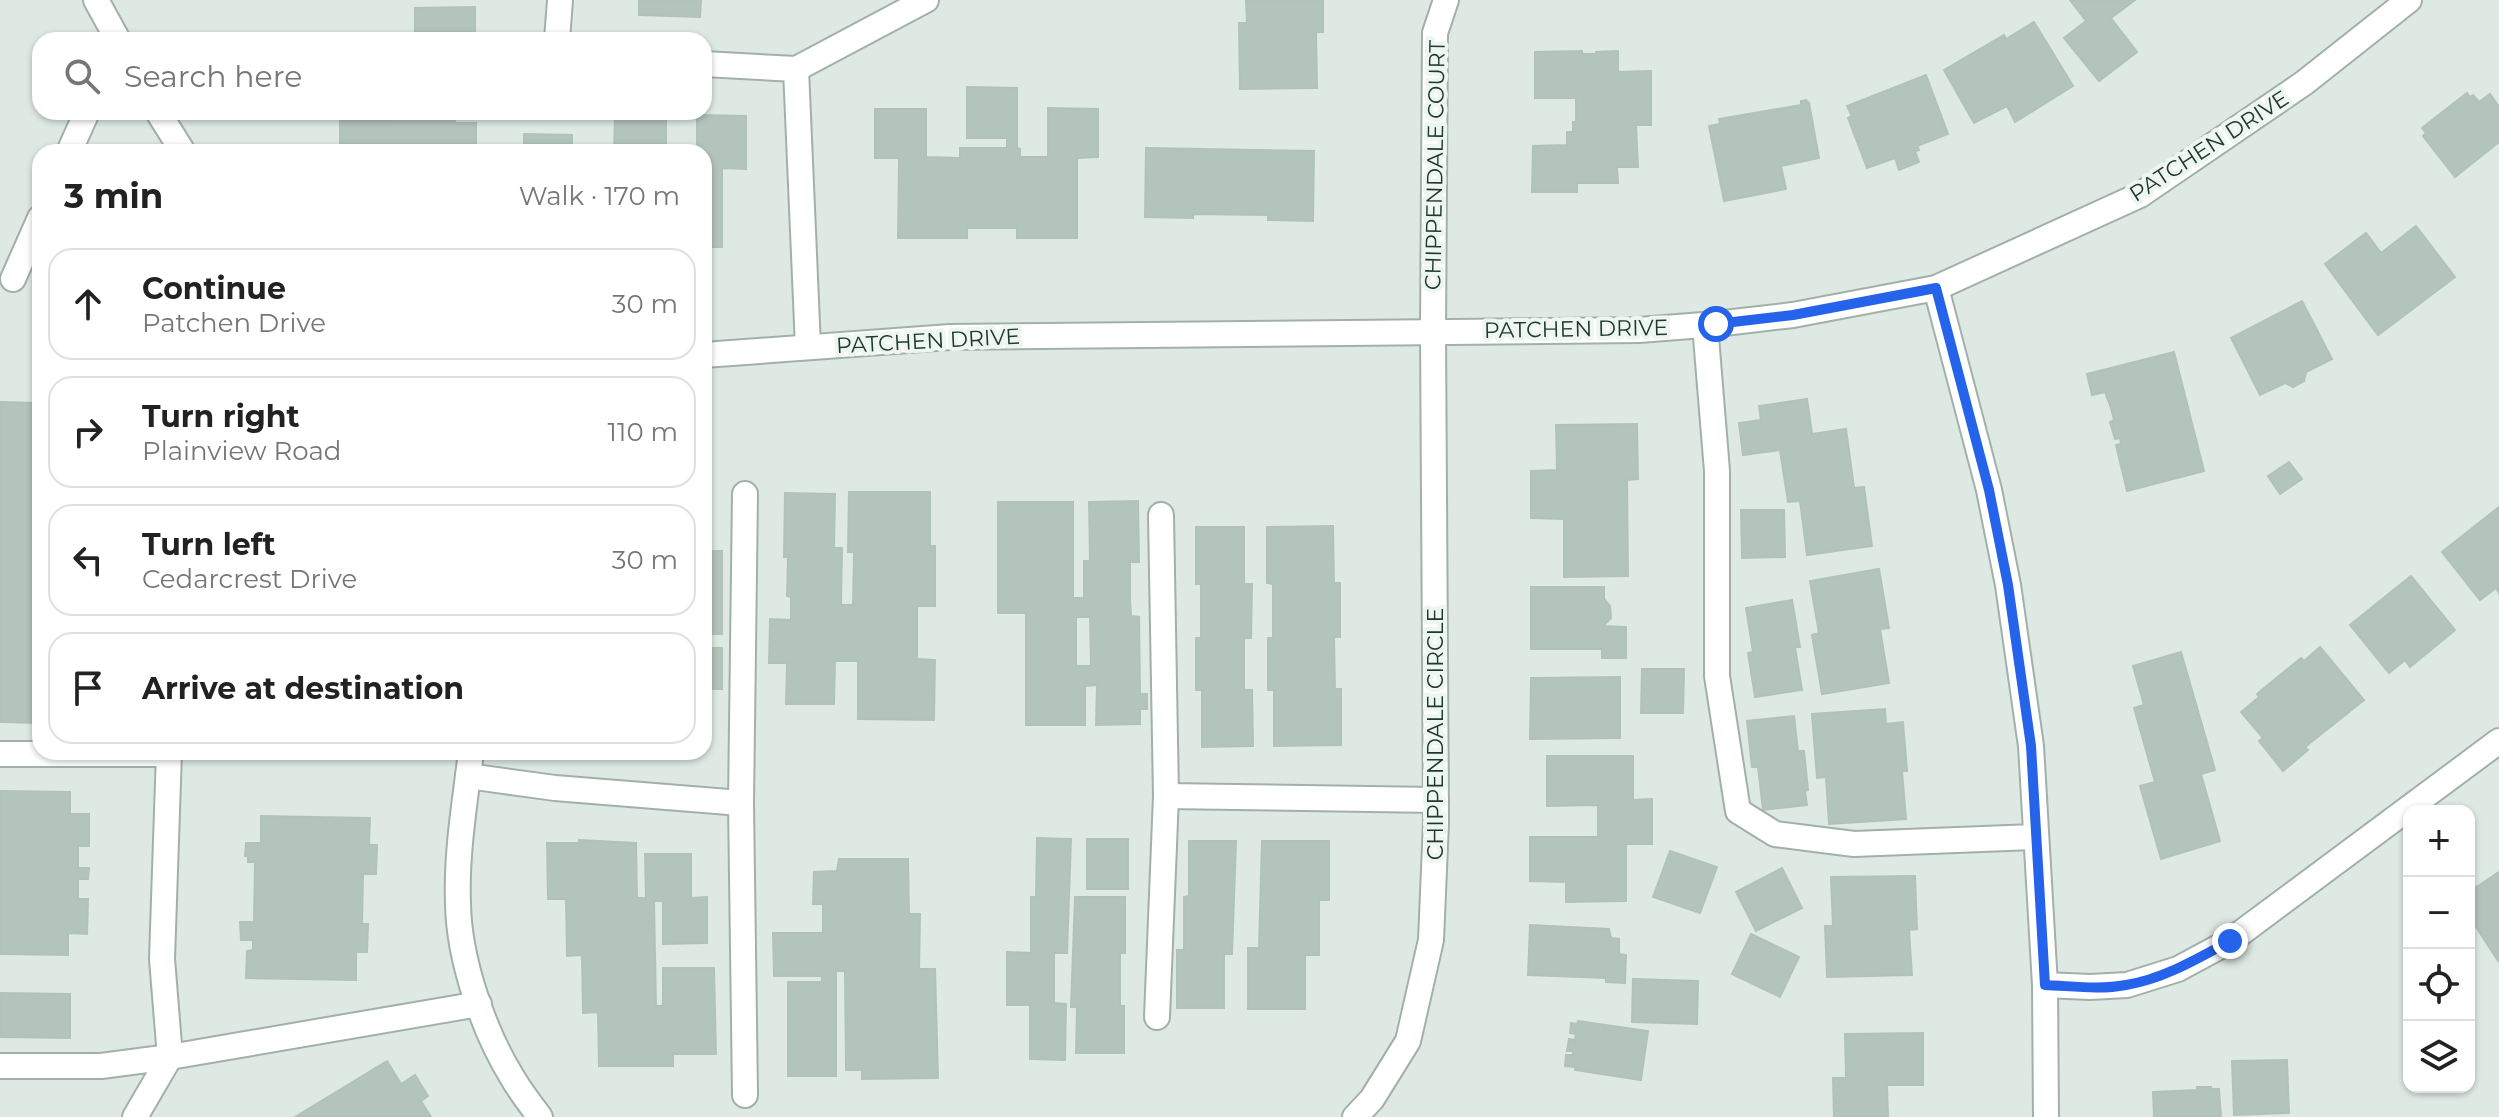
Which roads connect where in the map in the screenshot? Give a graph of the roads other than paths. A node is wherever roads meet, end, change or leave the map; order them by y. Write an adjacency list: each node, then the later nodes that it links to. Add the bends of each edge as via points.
1 (96, 0): 6 (street)
2 (560, 0): 7 (street)
3 (926, 0): 9 (street)
4 (1446, 0): 18 (street, CHIPPENDALE COURT, via 1435,33)
5 (2409, 0): 16 (street, PATCHEN DRIVE, via 2304,83 2140,195)
6 (114, 32)
7 (558, 32)
8 (712, 64): 9 (street)
9 (796, 69): 19 (street)
10 (83, 120): 12 (street)
11 (163, 120): 13 (street)
12 (73, 144)
13 (178, 144)
14 (32, 236): 15 (street)
15 (13, 279)
16 (1936, 288): 17 (street, PATCHEN DRIVE, via 1793,315); 31 (street, via 2008,585 2031,746)
17 (1705, 325): 18 (street, PATCHEN DRIVE); 31 (street, via 1717,471 1717,676 1738,811 1775,834 1854,844)
18 (1433, 332): 19 (street, PATCHEN DRIVE, via 950,337); 29 (street, CHIPPENDALE CIRCLE)
19 (808, 347): 20 (street, PATCHEN DRIVE)
20 (712, 354)
21 (745, 494): 30 (street)
22 (1161, 515): 28 (street)
23 (2499, 741): 32 (street, via 2230,941 2178,969 2127,985)
24 (0, 754): 25 (street)
25 (32, 754)
26 (169, 760): 35 (street, via 162,959)
27 (470, 764): 30 (street, via 555,788); 33 (street, via 459,843 458,906 466,963)
28 (1166, 796): 29 (street); 34 (street)
29 (1436, 800): 40 (street, CHIPPENDALE CIRCLE, via 1431,940 1408,1041)
30 (741, 803): 37 (street)
31 (2036, 837): 32 (street)
32 (2045, 985): 41 (street)
33 (479, 1004): 35 (street); 39 (street, via 511,1076)
34 (1157, 1017)
35 (170, 1057): 36 (street, via 101,1066); 38 (street)
36 (0, 1066)
37 (745, 1095)
38 (135, 1117)
39 (540, 1117)
40 (1355, 1117)
41 (2046, 1117)

